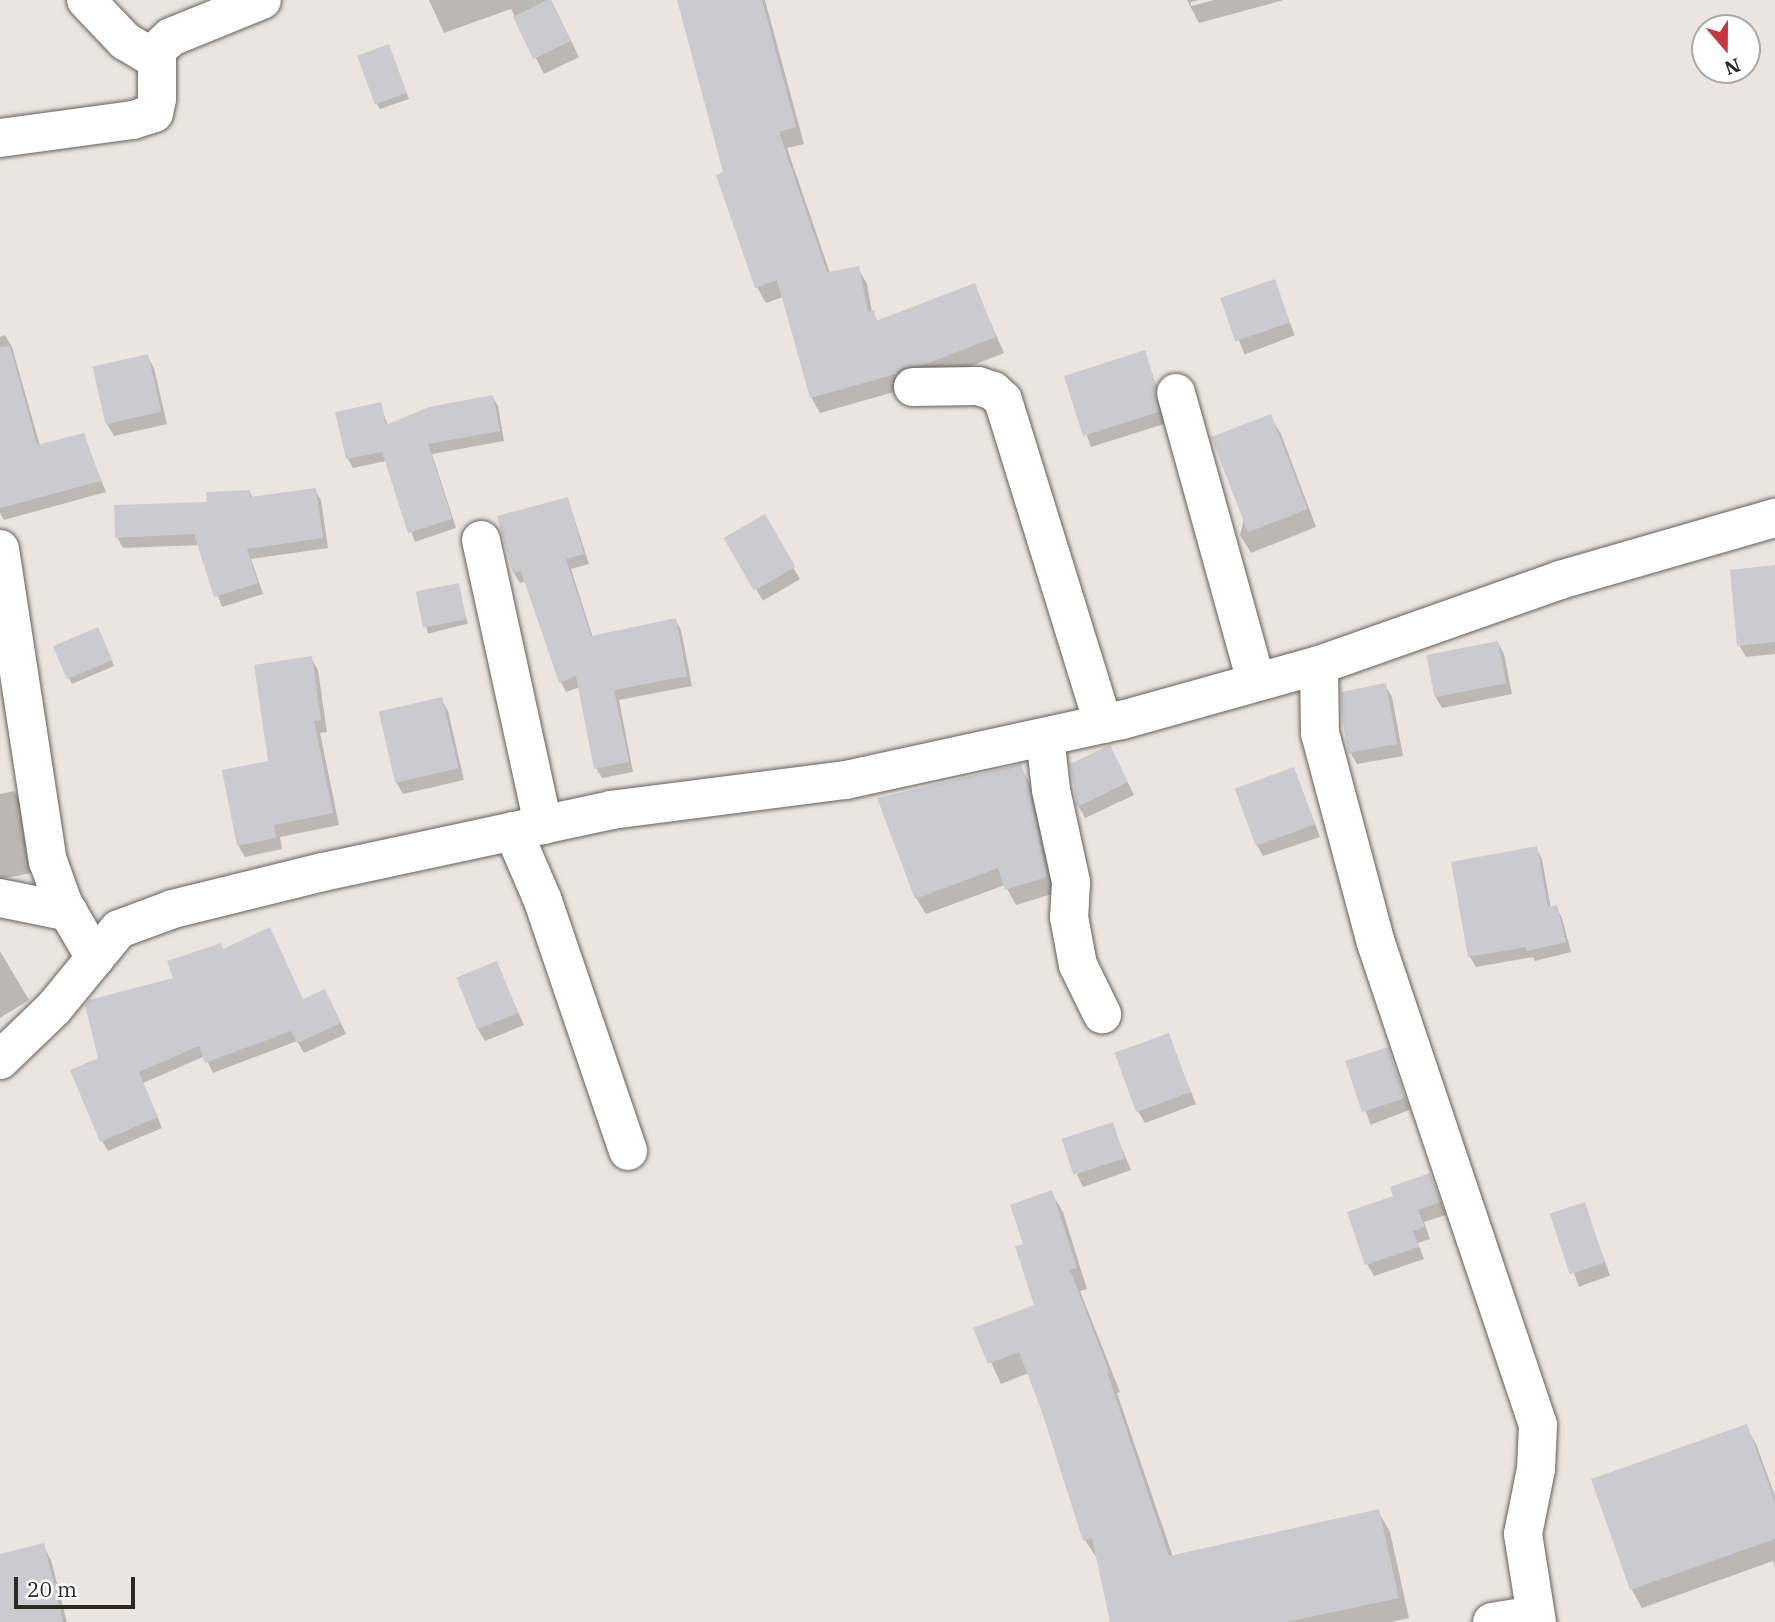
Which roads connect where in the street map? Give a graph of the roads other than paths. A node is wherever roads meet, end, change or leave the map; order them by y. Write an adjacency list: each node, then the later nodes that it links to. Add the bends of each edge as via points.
1 (86, 0): 3 (street, via 125,41)
2 (262, 0): 3 (street, via 171,37 157,50)
3 (157, 60): 4 (street, via 154,113 133,120)
4 (0, 138)
5 (913, 387): 12 (street, via 978,386 1003,400)
6 (1176, 393): 11 (street)
7 (1775, 518): 10 (street, via 1560,580)
8 (481, 540): 14 (street)
9 (0, 550): 16 (street, via 48,862)
10 (1319, 665): 11 (street); 21 (street, via 1320,733 1376,943 1538,1425 1536,1469 1523,1534)
11 (1256, 681): 12 (street)
12 (1103, 724): 13 (street)
13 (1045, 737): 14 (street, via 846,780 611,810); 18 (street, via 1071,882 1069,917 1078,965)
14 (528, 828): 17 (street, via 173,909 119,929); 20 (street, via 543,901)
15 (0, 898): 16 (street)
16 (69, 912): 17 (street)
17 (95, 958): 19 (street, via 54,1008)
18 (1102, 1014)
19 (0, 1060)
20 (628, 1151)
21 (1535, 1618): 22 (street)
22 (1492, 1622)

